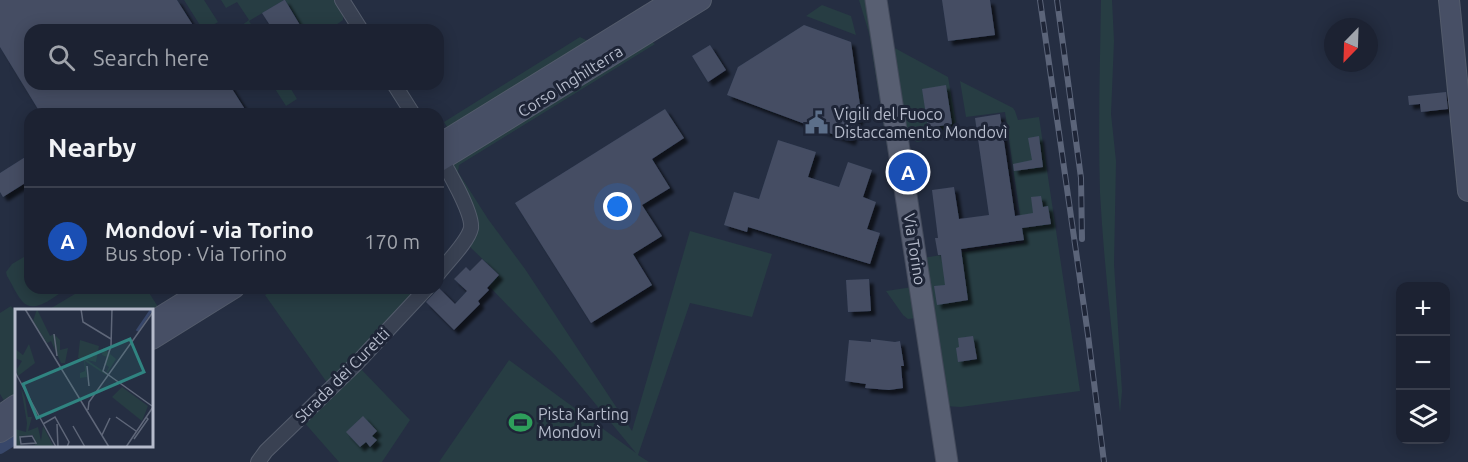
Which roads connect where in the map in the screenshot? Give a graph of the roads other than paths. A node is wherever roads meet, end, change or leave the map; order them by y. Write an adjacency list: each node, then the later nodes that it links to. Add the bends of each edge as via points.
1 (342, 0): 7 (street)
2 (673, 0): 6 (street, Corso Inghilterra)
3 (701, 0): 6 (street, Corso Inghilterra)
4 (876, 0): 24 (main road, Via Torino)
5 (1449, 0): 12 (street)
6 (652, 22): 10 (street, Corso Inghilterra)
7 (357, 24)
8 (398, 90): 9 (street)
9 (409, 108)
10 (444, 152)
11 (444, 165): 13 (street, via 471,225)
12 (1468, 191)
13 (444, 266)
14 (197, 294): 17 (street)
15 (224, 294): 18 (street)
16 (421, 294): 23 (street, Strada dei Curetti)
17 (153, 321)
18 (153, 338)
19 (15, 406): 20 (street)
20 (0, 416)
21 (15, 423): 22 (street)
22 (0, 432)
23 (258, 462)
24 (947, 462)

